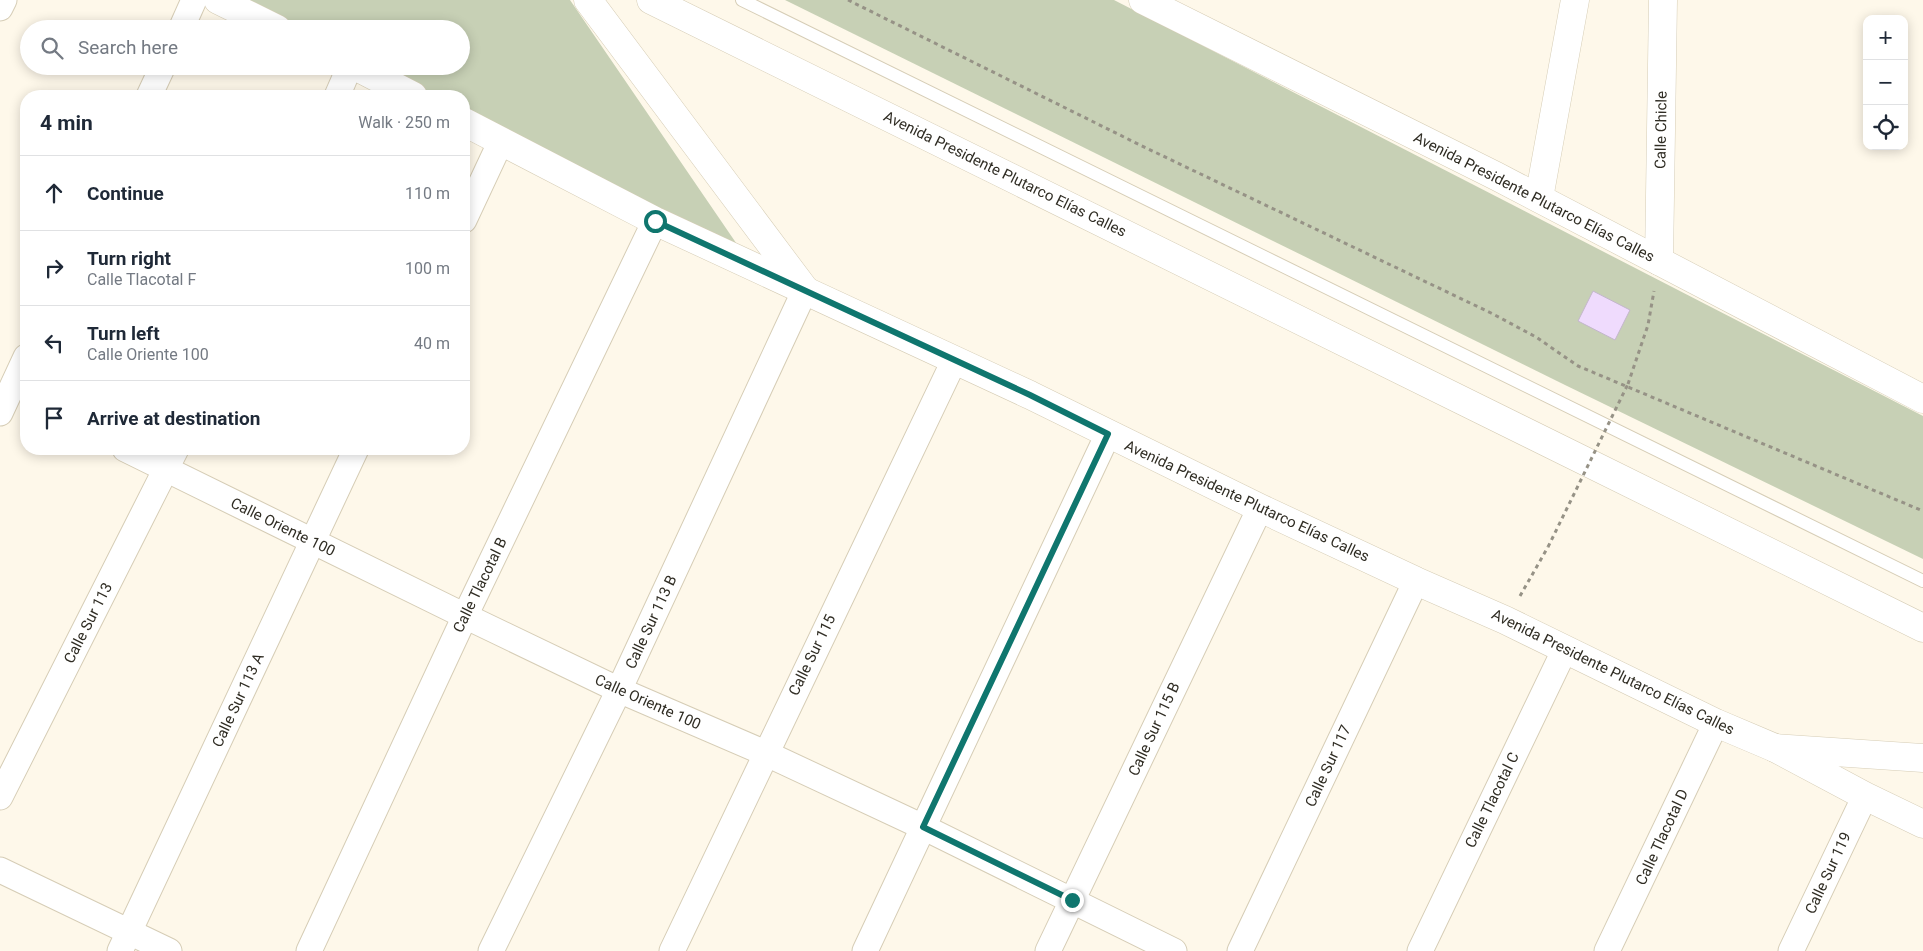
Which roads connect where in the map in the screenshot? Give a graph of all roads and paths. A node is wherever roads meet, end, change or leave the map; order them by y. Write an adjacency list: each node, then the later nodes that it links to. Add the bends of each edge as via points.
1 (4, 0): 11 (street)
2 (194, 0): 12 (street)
3 (218, 0): 13 (main road)
4 (588, 0): 26 (main road)
5 (650, 0): 43 (main road, Avenida Presidente Plutarco Elías Calles)
6 (742, 0): 40 (lane)
7 (848, 0): 37 (path, via 1140,145 1491,313 1536,337 1578,366)
8 (1143, 0): 22 (main road, Avenida Presidente Plutarco Elías Calles)
9 (1575, 0): 22 (main road)
10 (1663, 0): 25 (main road, Calle Chicle)
11 (0, 8)
12 (185, 20)
13 (259, 20)
14 (159, 75): 17 (street)
15 (346, 75): 18 (street)
16 (372, 75): 19 (main road)
17 (152, 90)
18 (340, 90)
19 (401, 90)
20 (470, 125): 21 (main road, Avenida Presidente Plutarco Elías Calles)
21 (501, 141): 23 (street); 24 (main road, Avenida Presidente Plutarco Elías Calles)
22 (1539, 198): 25 (main road, Avenida Presidente Plutarco Elías Calles)
23 (470, 207)
24 (655, 221): 26 (main road, Avenida Presidente Plutarco Elías Calles); 42 (street, Calle Tlacotal B)
25 (1659, 261): 31 (main road, Avenida Presidente Plutarco Elías Calles)
26 (805, 290): 28 (main road, Avenida Presidente Plutarco Elías Calles); 45 (street, Calle Sur 113 B)
27 (1648, 325): 41 (path, bridge, via 1628,384 1548,547)
28 (954, 361): 32 (main road, Avenida Presidente Plutarco Elías Calles); 48 (street, Calle Sur 115)
29 (20, 371): 30 (street)
30 (9, 398)
31 (1923, 398)
32 (1108, 434): 36 (main road, Avenida Presidente Plutarco Elías Calles); 53 (street)
33 (153, 455): 35 (street, Calle Oriente 100)
34 (353, 455): 38 (street, Calle Sur 113 A)
35 (171, 459): 38 (street, Calle Oriente 100); 51 (street, Calle Sur 113)
36 (1260, 508): 39 (main road, Avenida Presidente Plutarco Elías Calles); 55 (street, Calle Sur 115 B)
37 (1923, 511)
38 (313, 542): 42 (street, Calle Oriente 100); 56 (street, Calle Sur 113 A)
39 (1416, 581): 44 (main road, Avenida Presidente Plutarco Elías Calles); 64 (street, Calle Sur 117)
40 (1923, 581)
41 (1519, 598)
42 (465, 616): 45 (street, Calle Oriente 100); 58 (street, Calle Tlacotal B)
43 (1923, 628)
44 (1565, 649): 46 (main road, Avenida Presidente Plutarco Elías Calles); 65 (street, Calle Tlacotal C)
45 (619, 690): 48 (street, Calle Oriente 100); 59 (street, Calle Sur 113 B)
46 (1716, 723): 47 (main road, Avenida Presidente Plutarco Elías Calles); 66 (street, Calle Tlacotal D)
47 (1775, 748): 49 (main road); 50 (main road, Avenida Presidente Plutarco Elías Calles)
48 (765, 753): 53 (street, Calle Oriente 100); 60 (street, Calle Sur 115)
49 (1923, 758)
50 (1865, 796): 52 (main road, Avenida Presidente Plutarco Elías Calles); 67 (street, Calle Sur 119)
51 (0, 797)
52 (1923, 824)
53 (923, 827): 55 (street, Calle Oriente 100); 61 (street)
54 (0, 870): 56 (street)
55 (1072, 900): 62 (street, Calle Sur 115 B); 63 (street, Calle Oriente 100)
56 (124, 942): 57 (street)
57 (169, 951)
58 (309, 951)
59 (491, 951)
60 (672, 951)
61 (865, 951)
62 (1048, 951)
63 (1174, 951)
64 (1240, 951)
65 (1420, 951)
66 (1607, 951)
67 (1791, 951)

